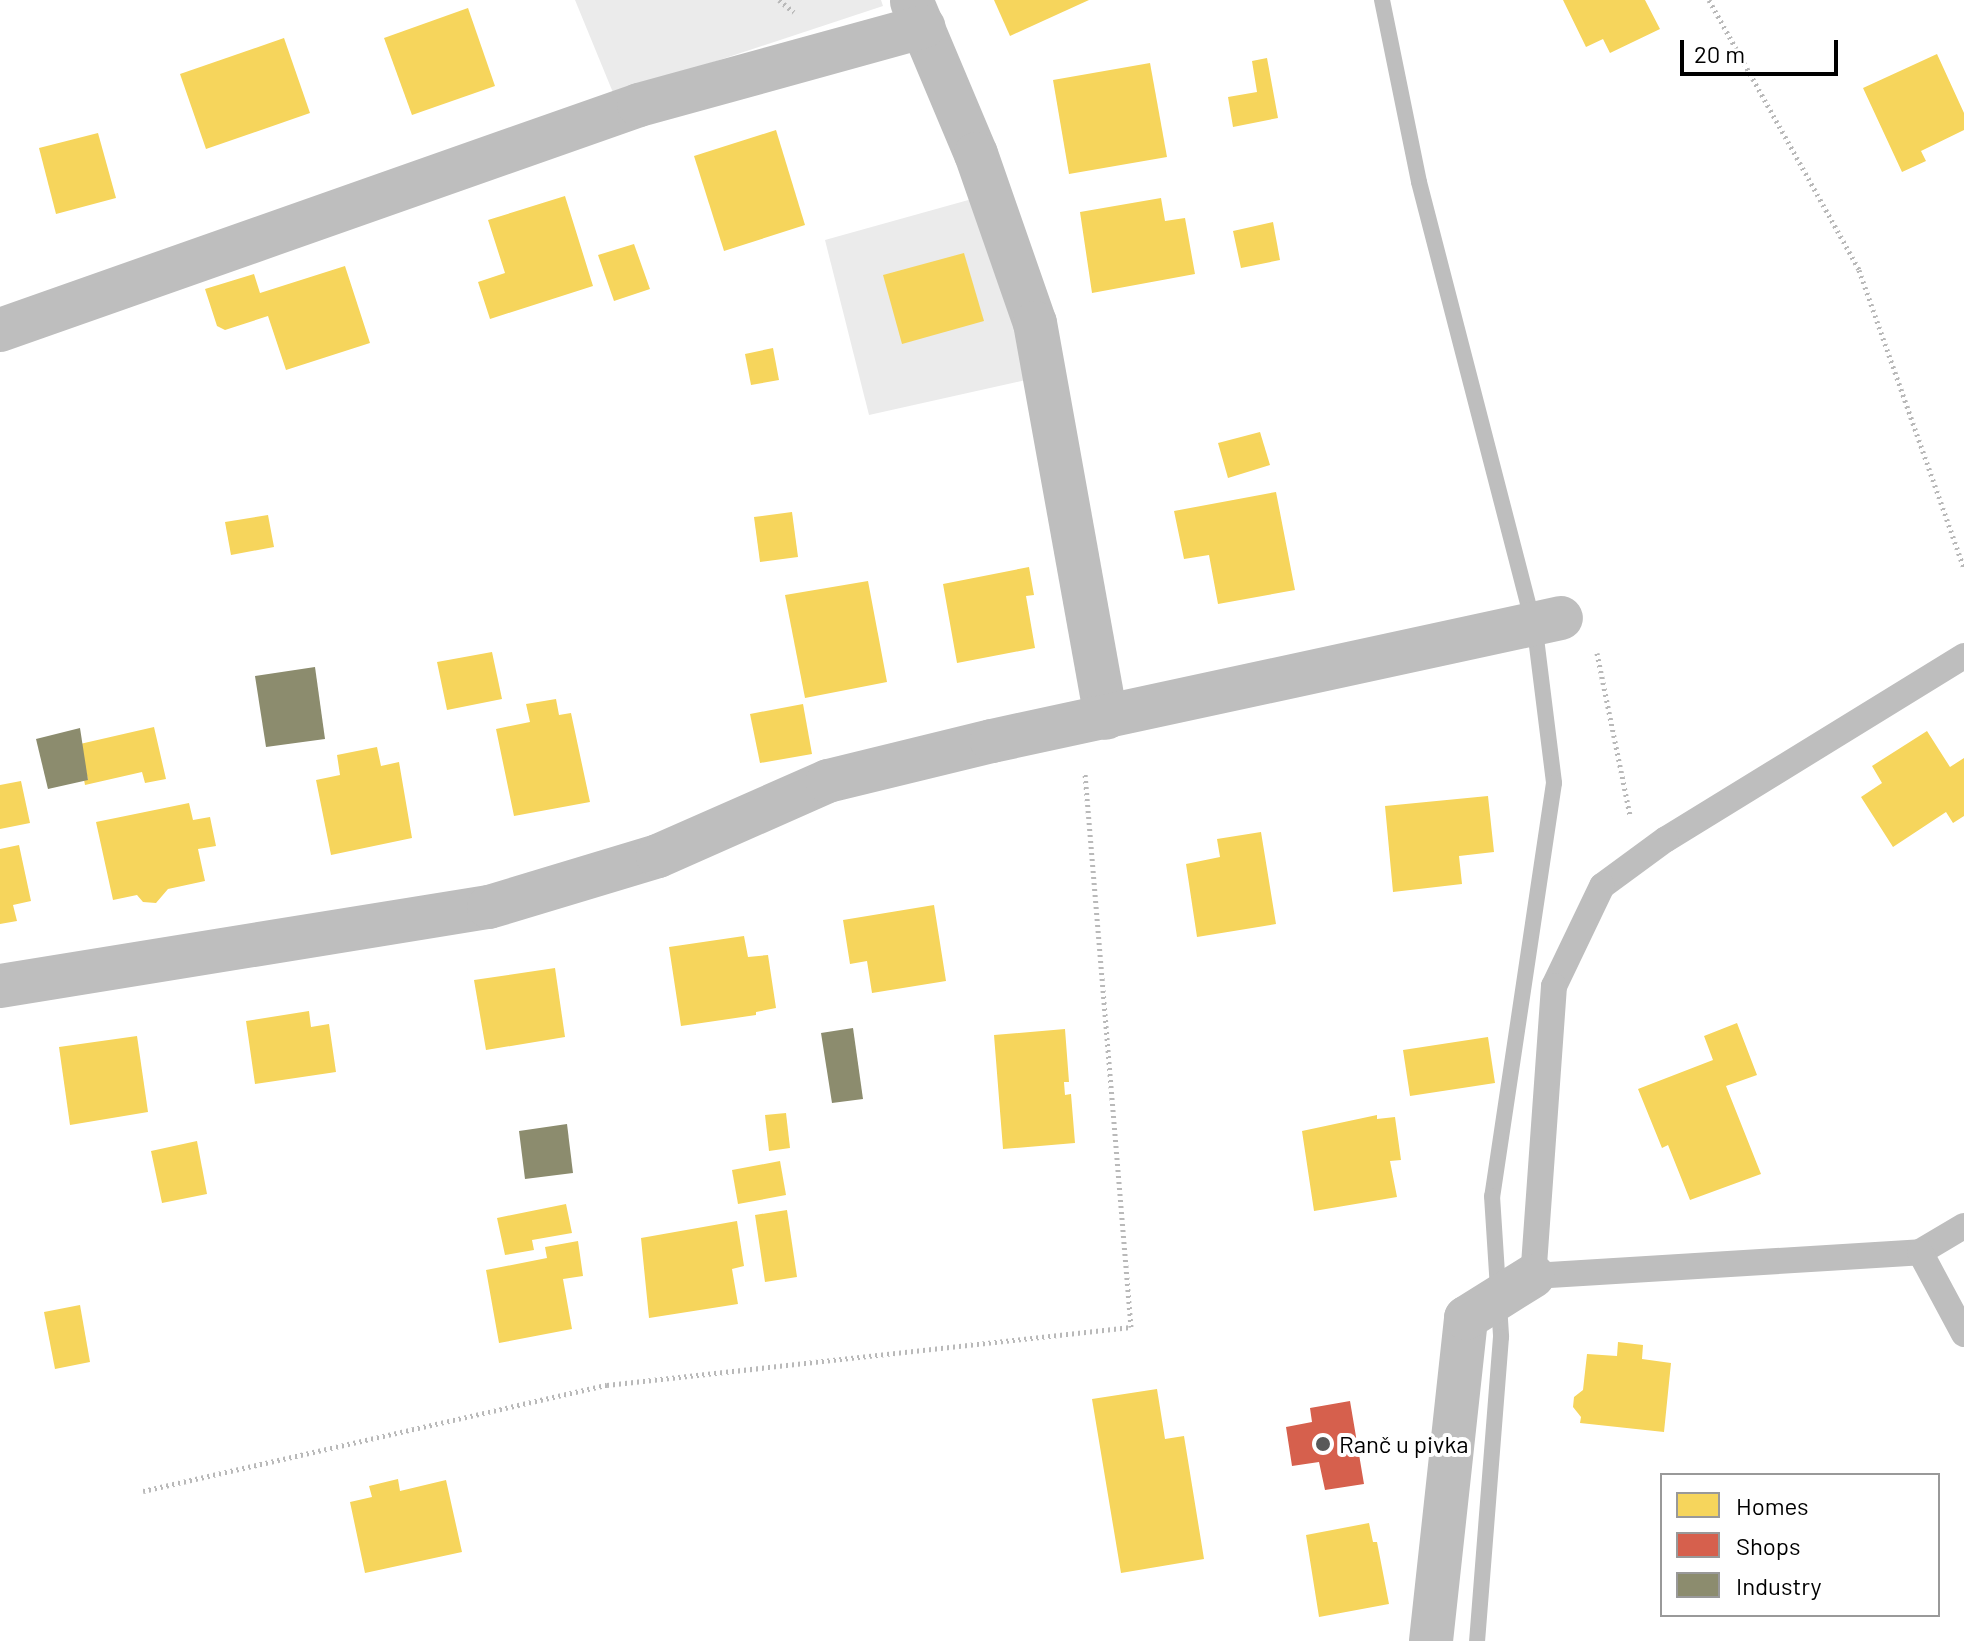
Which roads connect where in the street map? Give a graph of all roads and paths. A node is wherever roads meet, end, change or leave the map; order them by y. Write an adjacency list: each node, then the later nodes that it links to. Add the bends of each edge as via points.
1 (1709, 0): 4 (path, via 1859,270)
2 (917, 13): 3 (street); 7 (street, via 976,154 1035,323)
3 (0, 330)
4 (1964, 568)
5 (1561, 618): 7 (street); 8 (path, via 1591,630 1620,755)
6 (1964, 656): 8 (lane)
7 (1093, 721): 9 (street, via 828,781 658,856 489,907); 14 (path, via 1131,1327 607,1385)
8 (1636, 860): 12 (lane, via 1602,886 1554,986)
9 (0, 986)
10 (1964, 1226): 11 (lane)
11 (1920, 1252): 12 (lane); 13 (lane)
12 (1533, 1276): 15 (street, via 1466,1318)
13 (1964, 1334)
14 (143, 1491)
15 (1431, 1641)

